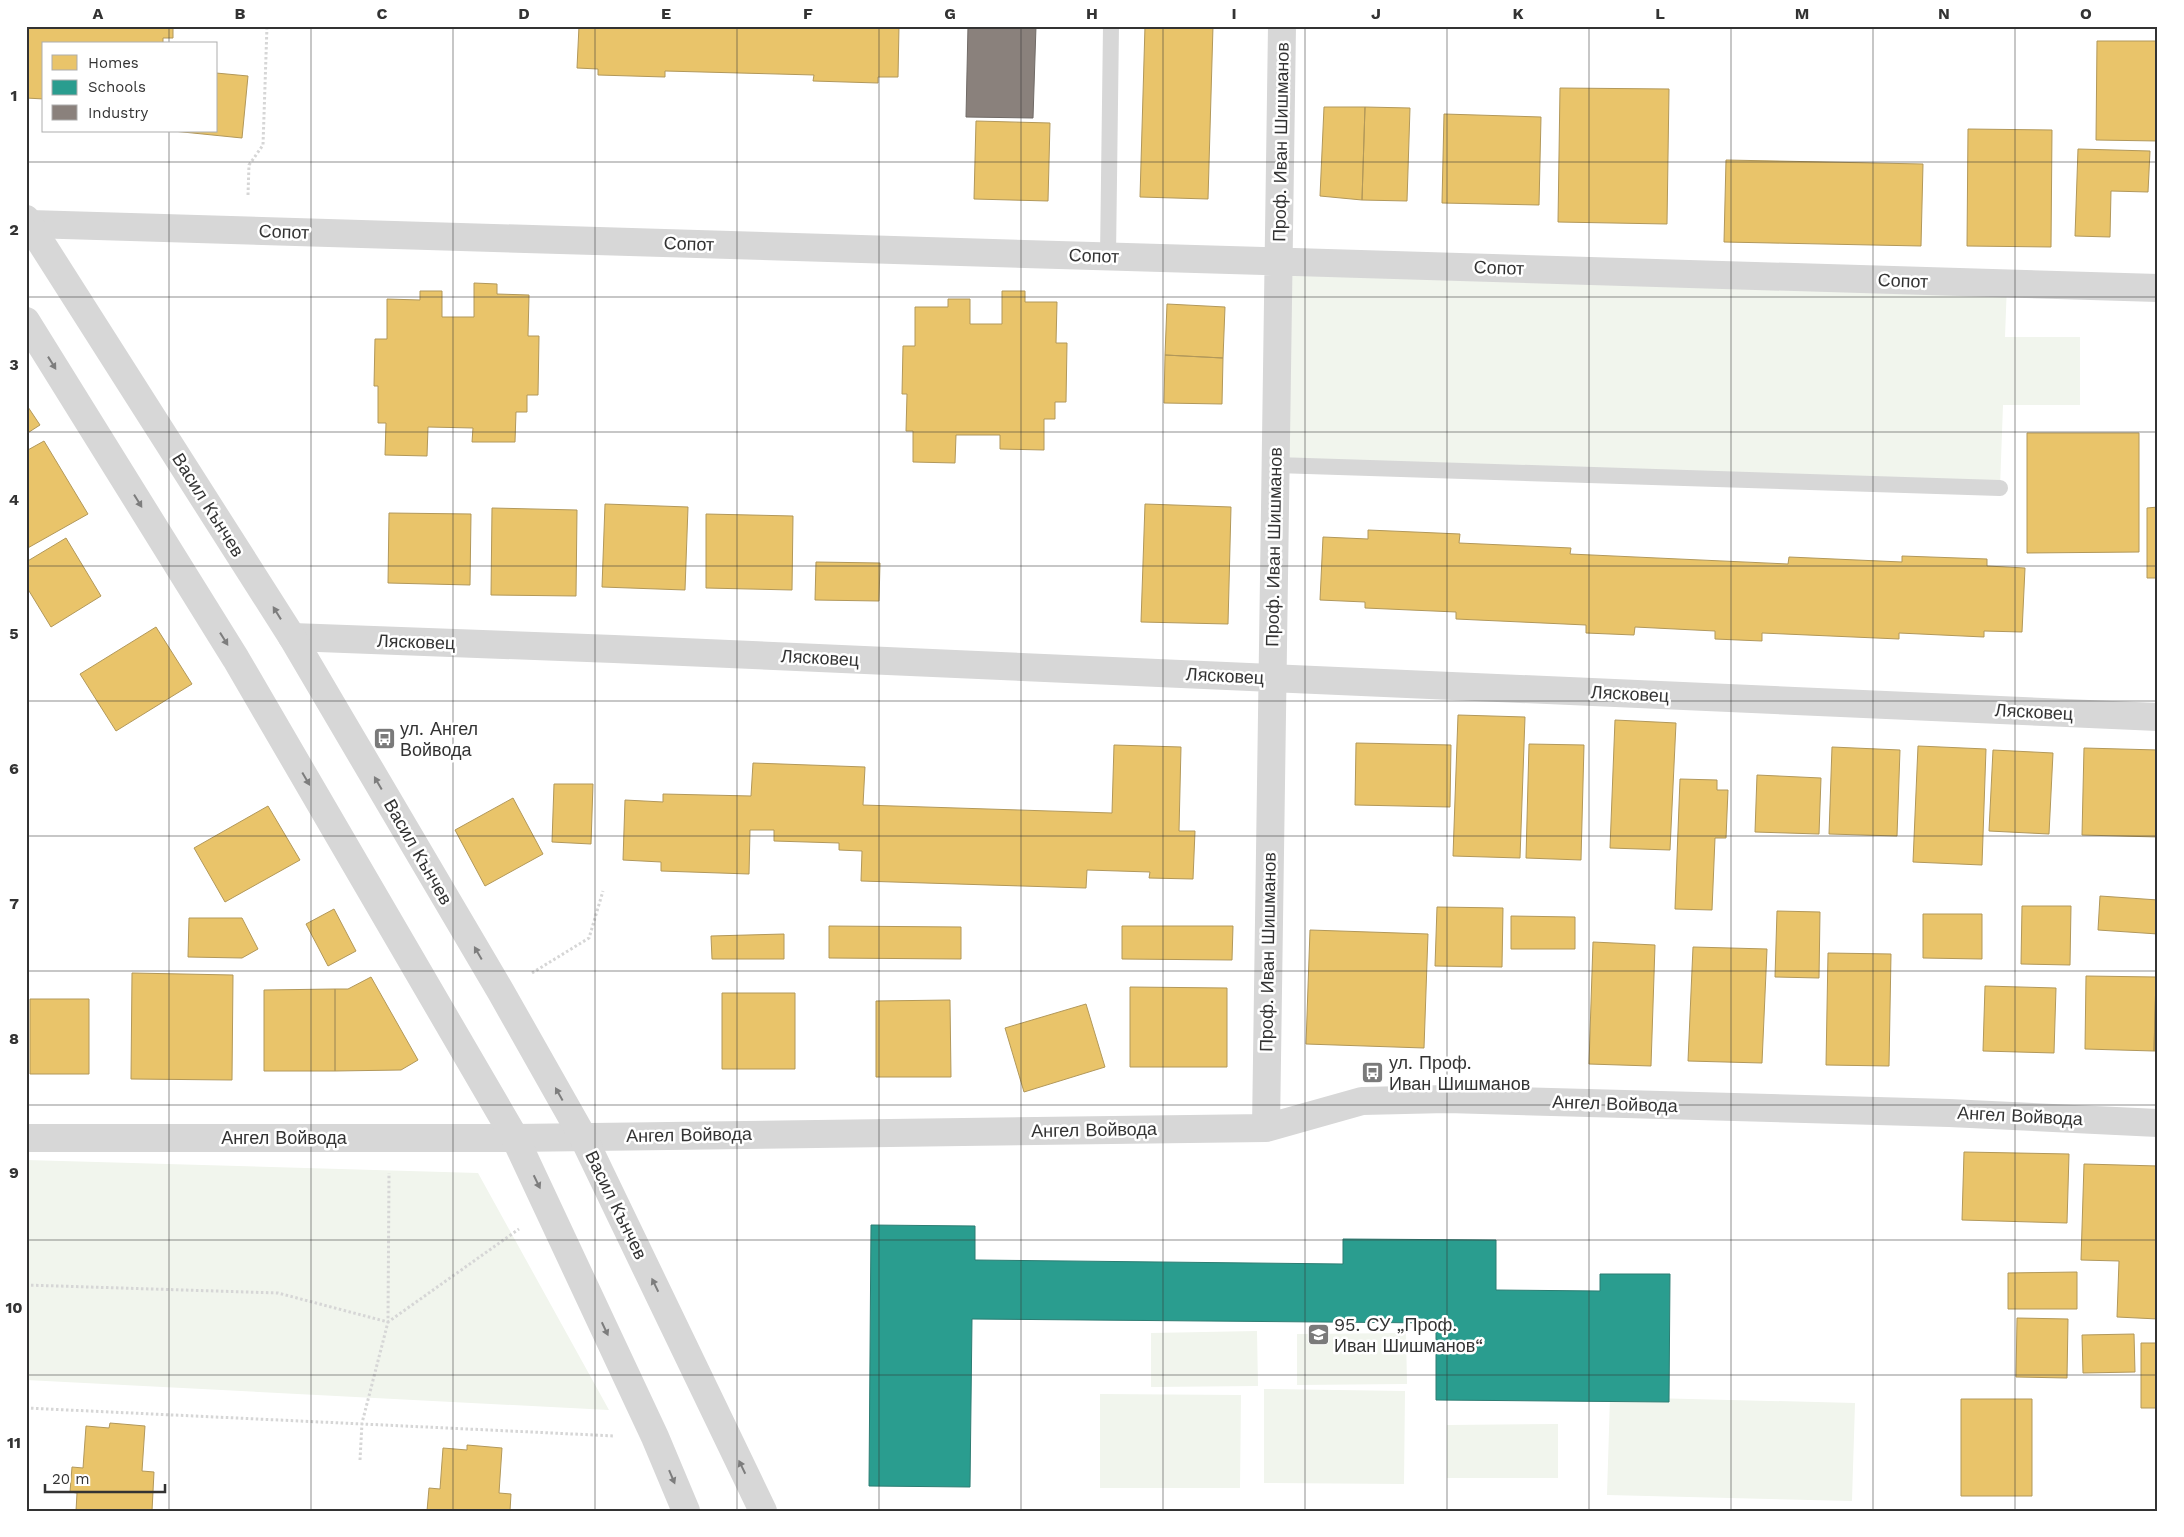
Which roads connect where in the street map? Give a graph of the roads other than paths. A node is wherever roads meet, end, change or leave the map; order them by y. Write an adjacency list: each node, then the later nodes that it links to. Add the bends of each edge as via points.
1 (1111, 26): 4 (lane)
2 (1282, 26): 5 (street, Проф. Иван Шишманов)
3 (28, 221): 4 (street, Сопот); 10 (street, Васил Кънчев, one-way to 3)
4 (1108, 256): 5 (street, Сопот)
5 (1279, 260): 6 (street, Сопот); 8 (street, Проф. Иван Шишманов)
6 (2158, 288)
7 (26, 321): 17 (street, one-way to 17, via 236,659)
8 (1276, 465): 9 (lane); 11 (street, Проф. Иван Шишманов)
9 (2000, 488)
10 (292, 637): 11 (street, Лясковец); 15 (street, Васил Кънчев, one-way to 10)
11 (1273, 678): 12 (street, Лясковец); 14 (street, Проф. Иван Шишманов)
12 (2158, 717)
13 (2158, 1123): 14 (street, Ангел Войвода, via 1940,1112 1447,1099 1362,1102)
14 (1266, 1128): 15 (street, Ангел Войвода)
15 (583, 1137): 17 (street, Ангел Войвода); 19 (street, Васил Кънчев, one-way to 15)
16 (26, 1138): 17 (street, Ангел Войвода)
17 (515, 1138): 18 (street, one-way to 18)
18 (686, 1511)
19 (763, 1511)

